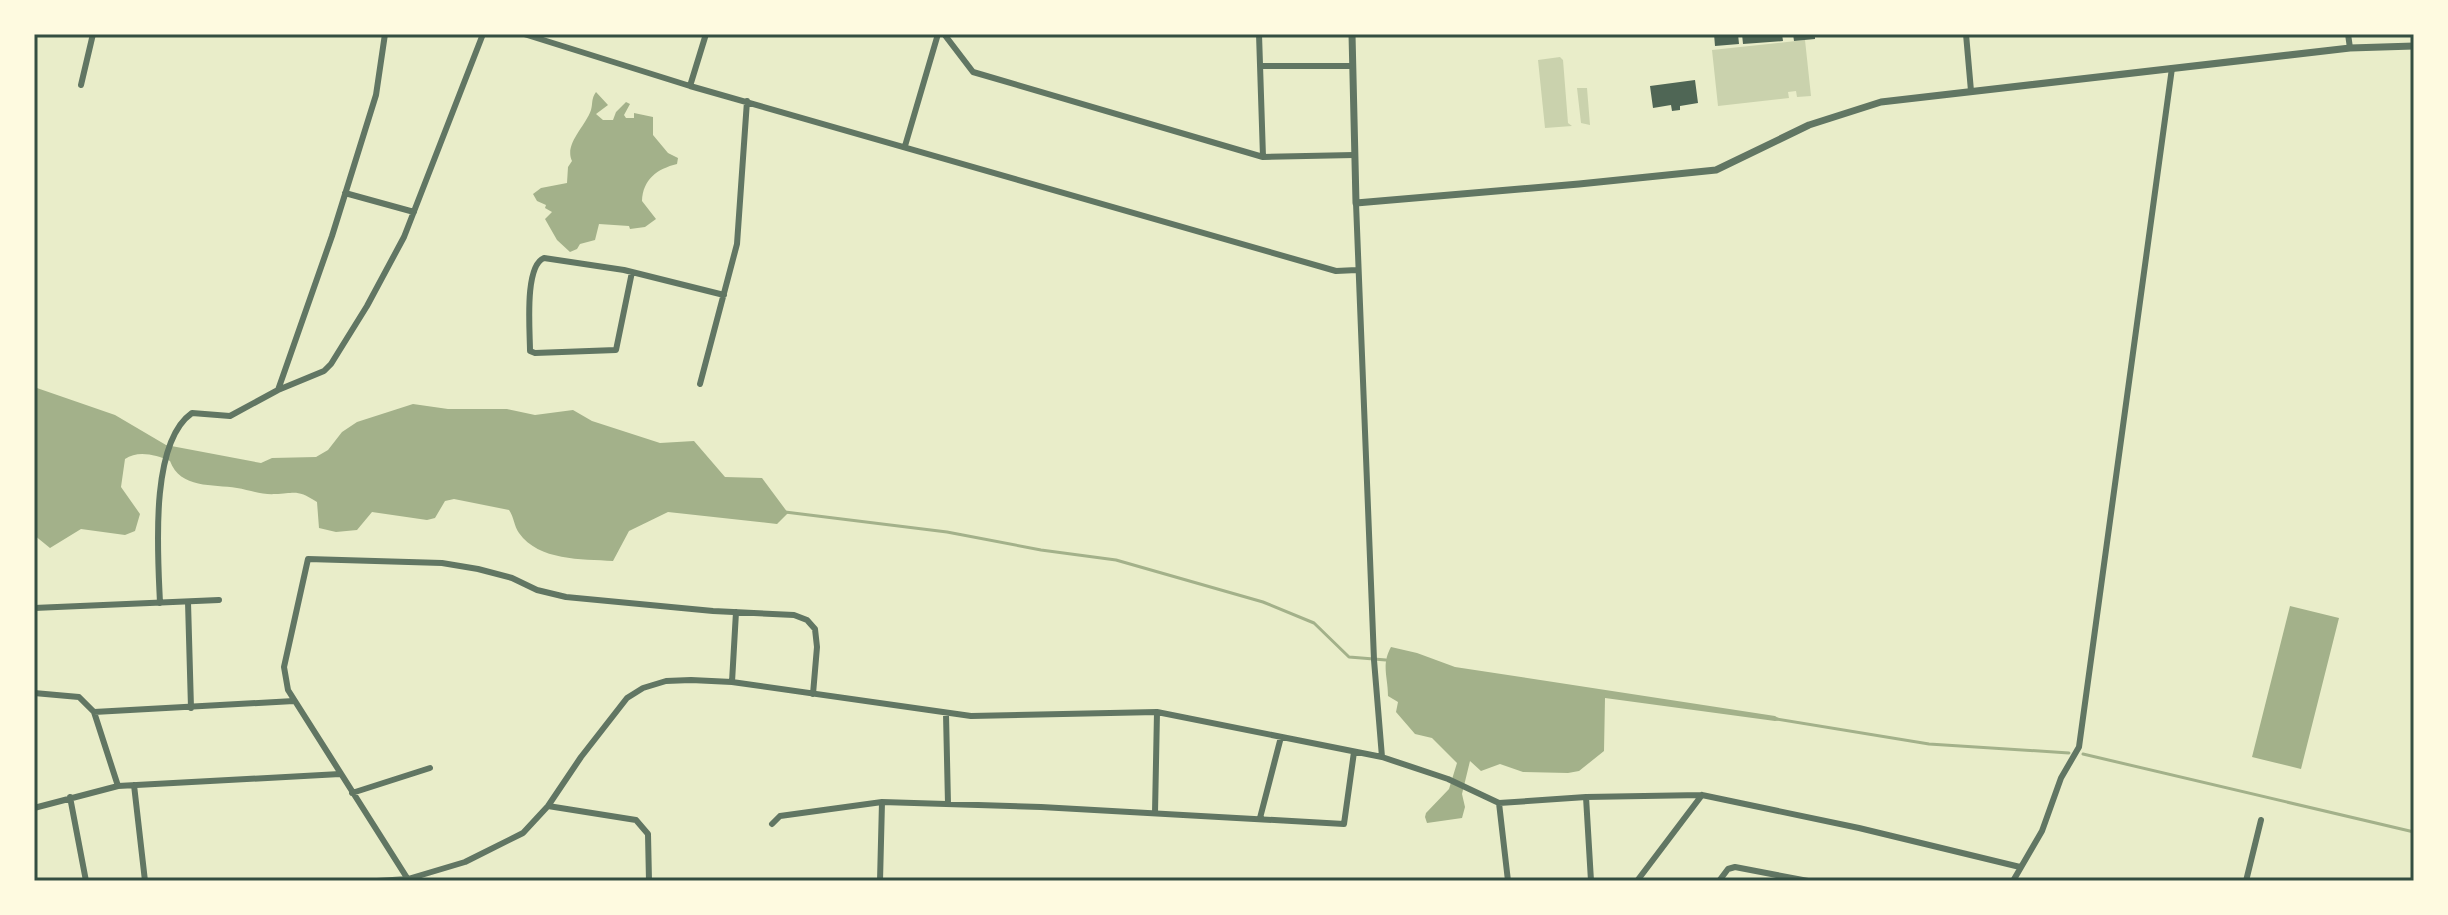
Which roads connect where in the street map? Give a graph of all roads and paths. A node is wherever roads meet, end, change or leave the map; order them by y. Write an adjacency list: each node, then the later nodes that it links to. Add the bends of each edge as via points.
1 (93, 34): 17 (street)
2 (385, 34): 24 (street, via 376,95)
3 (483, 34): 26 (street)
4 (524, 34): 18 (street)
5 (706, 34): 18 (street)
6 (938, 34): 21 (street)
7 (944, 34): 23 (street, via 973,72)
8 (1259, 34): 14 (street)
9 (1352, 34): 15 (street)
10 (1966, 34): 19 (street)
11 (2348, 34): 13 (street)
12 (2414, 46): 13 (street)
13 (2350, 48): 16 (street)
14 (1260, 66): 15 (street); 23 (street)
15 (1353, 66): 22 (street)
16 (2172, 68): 19 (street); 65 (street, via 2079,747)
17 (81, 85)
18 (690, 86): 20 (street)
19 (1971, 91): 25 (street, via 1881,102 1833,116 1716,170)
20 (747, 101): 21 (street); 29 (street, via 739,230)
21 (905, 146): 27 (street, via 1336,271)
22 (1354, 155): 23 (street); 25 (street)
23 (1263, 157)
24 (345, 193): 26 (street); 31 (street)
25 (1356, 203): 27 (street)
26 (414, 212): 31 (street, via 331,364)
27 (1357, 270): 47 (street)
28 (632, 272): 28 (street, via 538,260 530,290 531,353 616,350); 29 (street)
29 (724, 295): 30 (street)
30 (700, 384)
31 (278, 390): 34 (street, via 230,416 192,413 179,427 166,460 157,527)
32 (219, 600): 33 (street)
33 (188, 602): 34 (street); 41 (street)
34 (160, 603): 35 (street)
35 (34, 608)
36 (736, 612): 37 (street); 39 (street, via 794,615 812,624 817,647); 40 (street, via 566,597 512,578 442,563 308,559 284,667)
37 (732, 682): 39 (street); 59 (street, via 666,681 627,698)
38 (34, 693): 42 (street, via 79,697)
39 (813, 694): 44 (street)
40 (294, 701): 41 (street); 49 (street)
41 (191, 708): 42 (street)
42 (94, 712): 51 (street)
43 (1157, 712): 44 (street); 45 (street); 61 (street)
44 (946, 714): 58 (street)
45 (1281, 737): 46 (street); 62 (street)
46 (1354, 752): 47 (street); 62 (street, via 1344,824)
47 (1382, 757): 57 (street)
48 (430, 768): 52 (street)
49 (340, 774): 50 (street); 52 (street)
50 (134, 785): 51 (street); 68 (street)
51 (118, 786): 54 (street)
52 (352, 793): 66 (street)
53 (1702, 795): 55 (street); 65 (street); 74 (street)
54 (70, 797): 60 (street); 67 (street)
55 (1586, 797): 57 (street); 73 (street)
56 (882, 802): 58 (street); 64 (street, via 780,816); 71 (street)
57 (1499, 803): 72 (street)
58 (948, 804): 61 (street)
59 (548, 806): 66 (street, via 523,833 492,851); 70 (street, via 636,820 648,834)
60 (34, 808)
61 (1155, 813): 62 (street)
62 (1260, 818)
63 (2261, 820): 78 (street)
64 (772, 824)
65 (2020, 867): 77 (street)
66 (409, 880): 69 (street)
67 (86, 881)
68 (145, 881)
69 (377, 881)
70 (649, 881)
71 (880, 881)
72 (1508, 881)
73 (1591, 881)
74 (1637, 881)
75 (1719, 881): 76 (street, via 1735,867)
76 (1808, 881)
77 (2013, 881)
78 (2246, 881)

